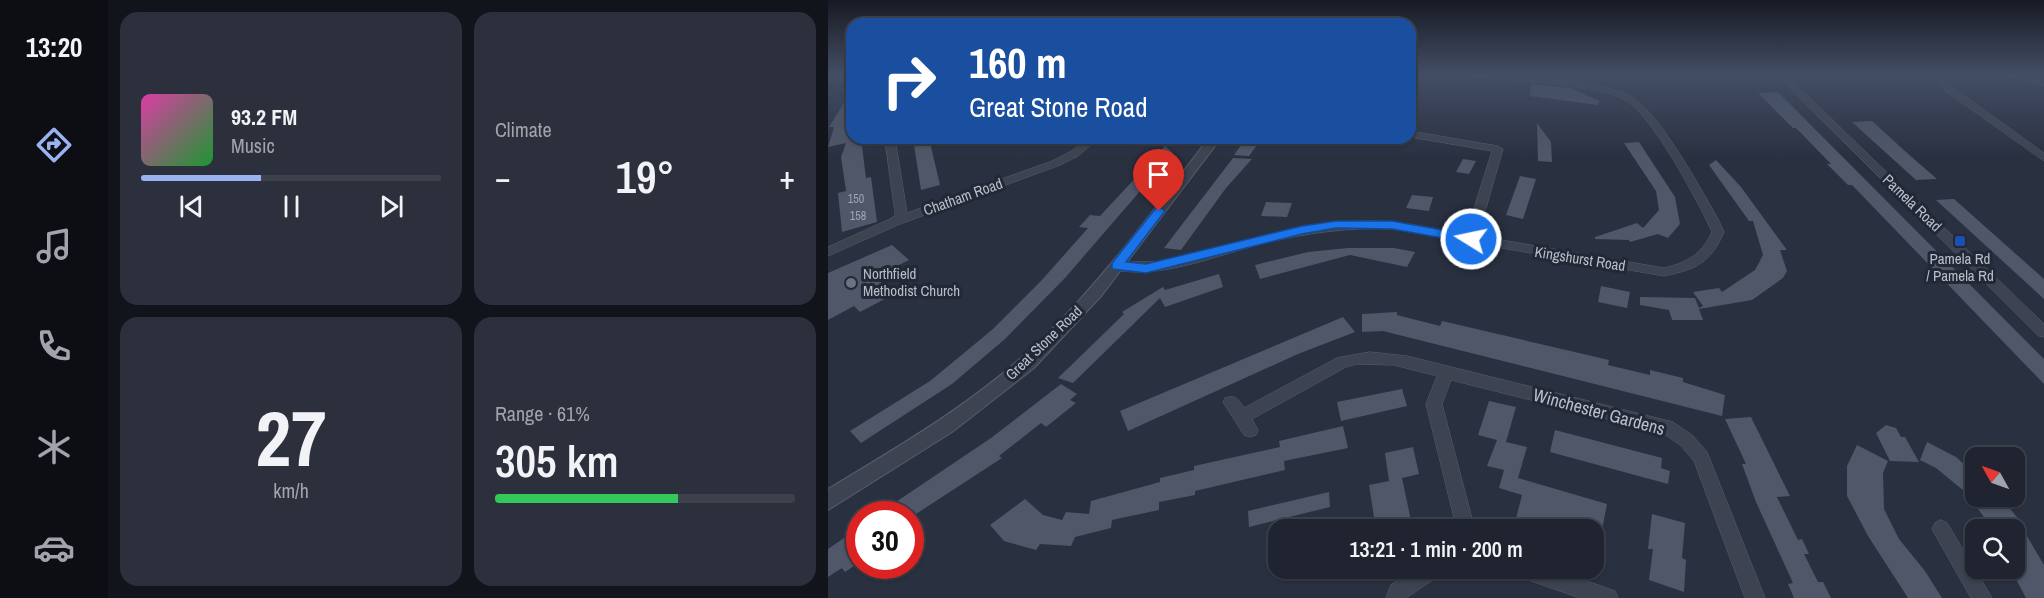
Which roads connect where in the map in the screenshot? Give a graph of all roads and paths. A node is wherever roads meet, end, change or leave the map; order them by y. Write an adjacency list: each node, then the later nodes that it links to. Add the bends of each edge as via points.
1 (1633, 102): 10 (street, Kingshurst Road, via 1649,120 1708,210 1718,232 1710,251 1697,261 1664,272)
2 (1809, 102): 13 (street, Pamela Road)
3 (1966, 102): 8 (street)
4 (1416, 135): 10 (street, via 1498,149)
5 (891, 144): 9 (street, via 901,215)
6 (1086, 144): 9 (street, Chatham Road, via 1056,163)
7 (1210, 144): 12 (street, Great Stone Road)
8 (2044, 158)
9 (896, 221): 11 (street, Chatham Road)
10 (1471, 239): 12 (street, Kingshurst Road, via 1392,225 1336,225 1146,268)
11 (828, 252)
12 (1117, 266): 16 (street, Great Stone Road, via 1052,339 988,395)
13 (2044, 332)
14 (1446, 373): 15 (street, Winchester Gardens, via 1376,355 1360,357 1342,362 1246,424); 17 (street, via 1434,404); 23 (street, Winchester Gardens, via 1667,427 1686,440 1701,457)
15 (1232, 402)
16 (828, 500)
17 (1463, 519)
18 (1941, 529): 24 (street)
19 (1417, 579): 21 (street, via 1398,592)
20 (1553, 579): 22 (street)
21 (1396, 598)
22 (1608, 598)
23 (1755, 598)
24 (1982, 598)

